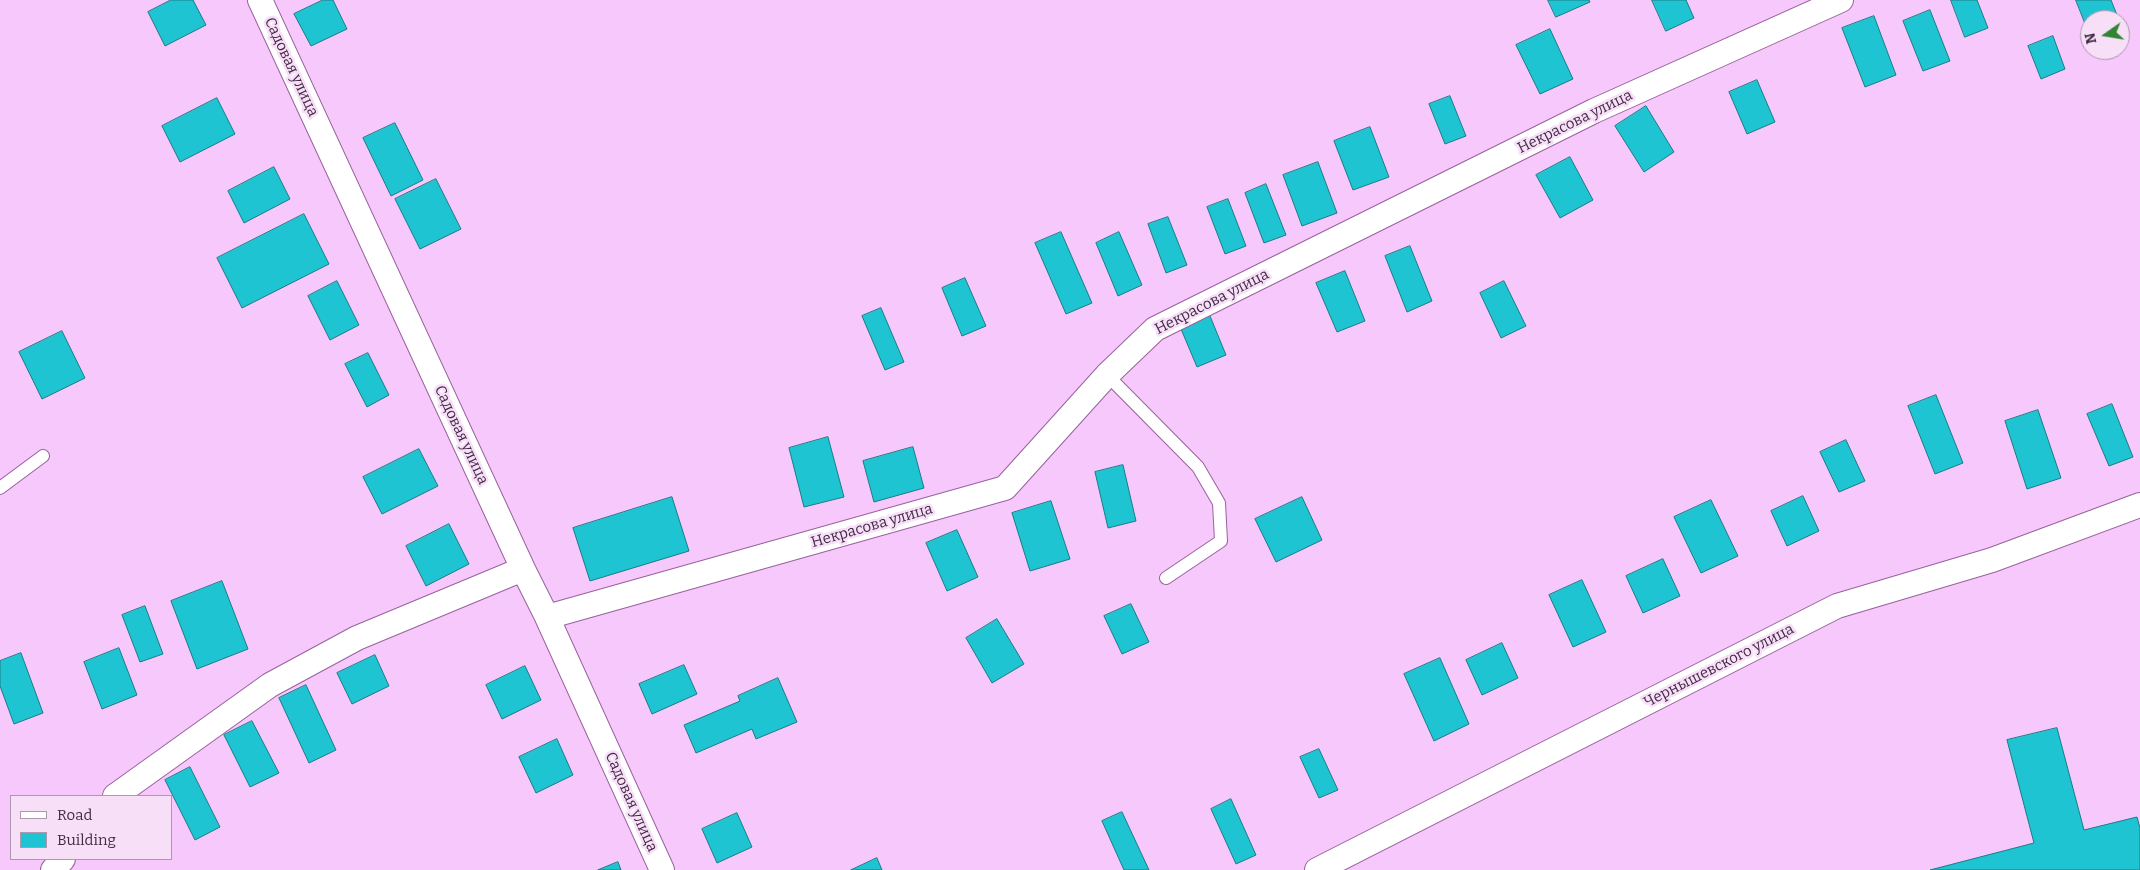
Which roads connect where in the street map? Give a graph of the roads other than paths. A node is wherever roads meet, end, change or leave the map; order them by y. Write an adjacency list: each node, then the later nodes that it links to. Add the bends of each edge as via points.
1 (260, 0): 7 (street, Садовая улица)
2 (1841, 0): 3 (street, Некрасова улица, via 1594,111 1155,329)
3 (1107, 375): 8 (lane, via 1198,468 1219,503 1221,541); 9 (street, Некрасова улица, via 1005,488)
4 (43, 456): 5 (lane)
5 (0, 488)
6 (2140, 506): 14 (street, Чернышевского улица, via 1992,560 1837,606)
7 (523, 569): 9 (street, Садовая улица); 10 (street, via 357,638 270,685)
8 (1166, 578)
9 (547, 617): 13 (street, Садовая улица)
10 (116, 795)
11 (62, 860): 12 (street)
12 (53, 870)
13 (662, 870)
14 (1317, 870)

